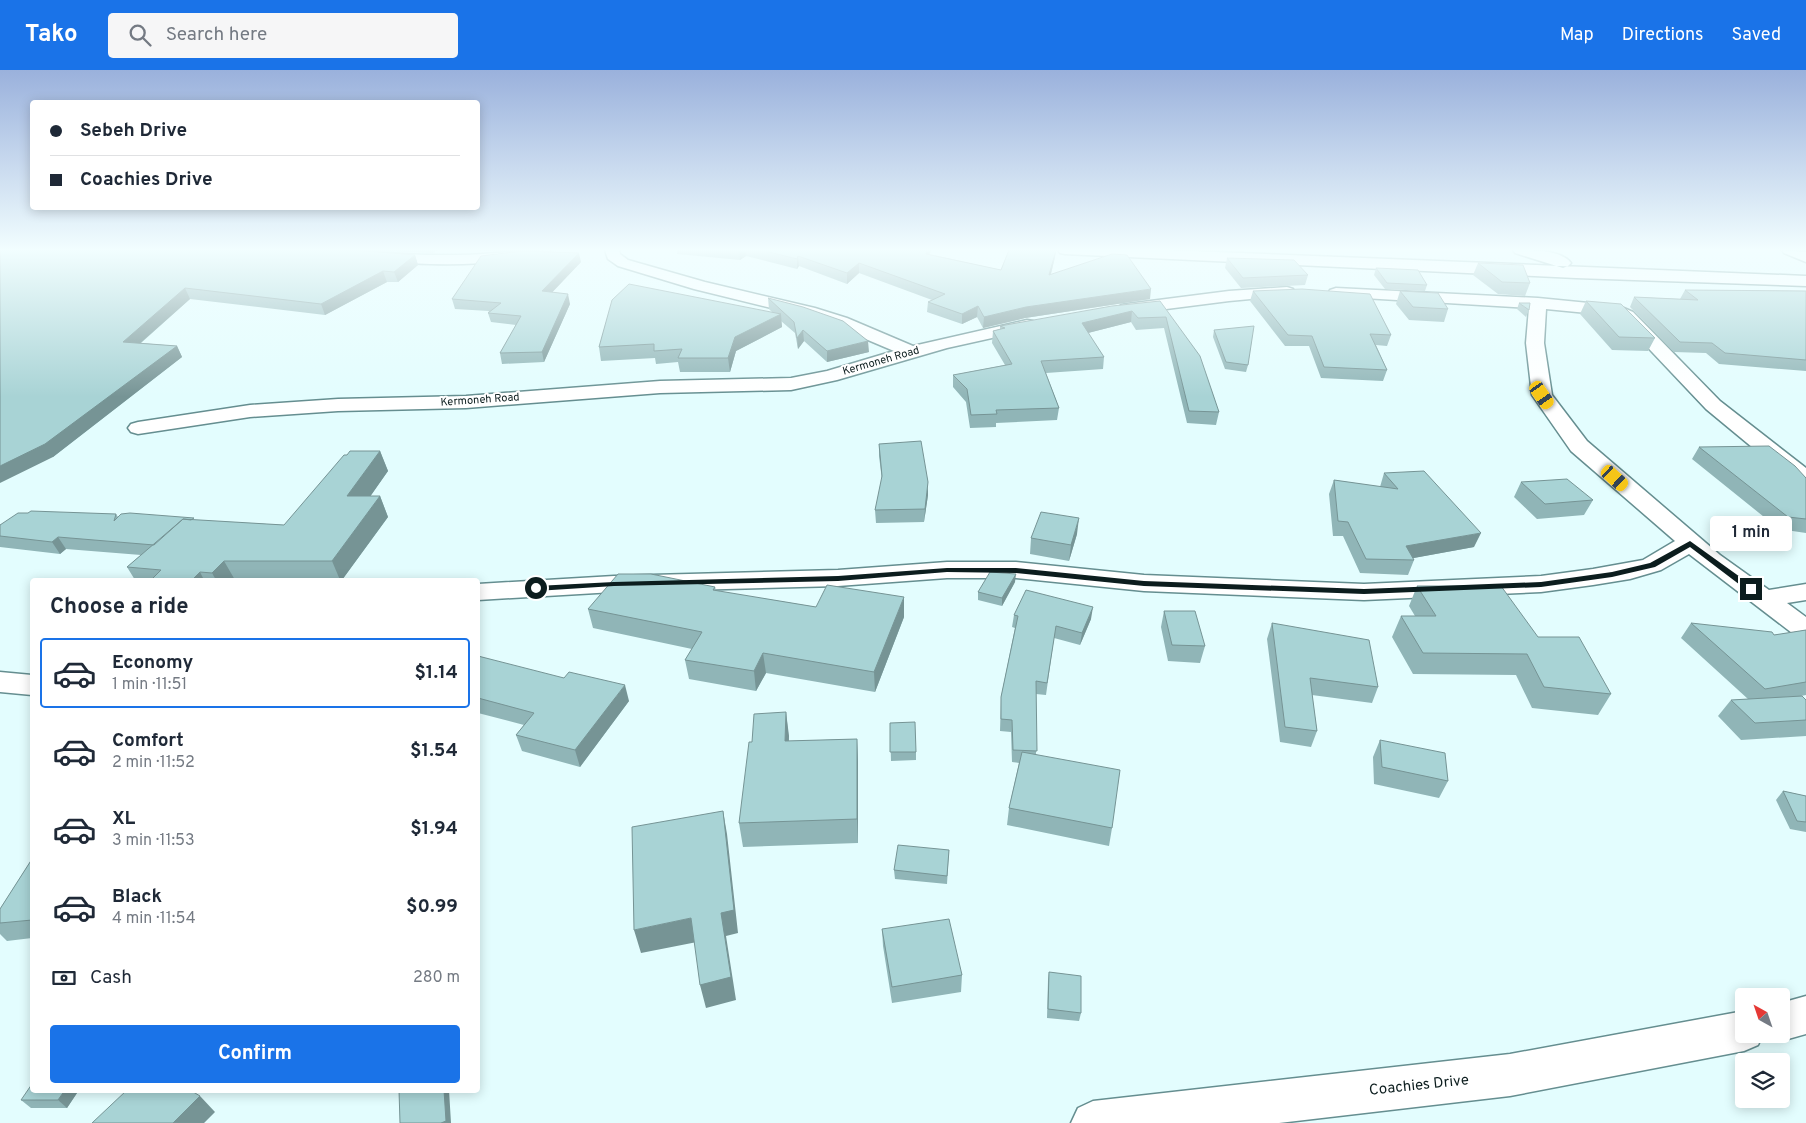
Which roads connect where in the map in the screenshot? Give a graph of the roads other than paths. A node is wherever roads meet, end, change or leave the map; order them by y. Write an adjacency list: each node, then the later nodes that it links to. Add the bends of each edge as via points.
1 (755, 299): 9 (street, via 840,322)
2 (1202, 299): 6 (street)
3 (1461, 299): 5 (street)
4 (1608, 299): 7 (street)
5 (1538, 303): 7 (street); 12 (street, via 1535,343 1542,395 1579,446)
6 (1110, 311)
7 (1622, 311): 11 (street, via 1713,405 1796,472)
8 (1042, 322): 9 (street, Kermoneh Road)
9 (911, 352): 10 (street, Kermoneh Road, via 791,384 660,387 466,402 338,404 250,411)
10 (138, 428)
11 (1806, 476)
12 (1690, 543): 13 (street, via 1652,565 1612,574 1541,584 1364,592 1144,583); 16 (street)
13 (1016, 570): 14 (street, via 947,570 838,578 614,584)
14 (480, 592)
15 (1806, 592): 16 (street)
16 (1764, 599): 17 (street)
17 (1806, 630)
18 (0, 682): 19 (street)
19 (30, 685)
20 (1806, 1016): 21 (street)
21 (1790, 1020)
22 (1735, 1033): 23 (street, Coachies Drive, via 1510,1075)
23 (1092, 1123)

